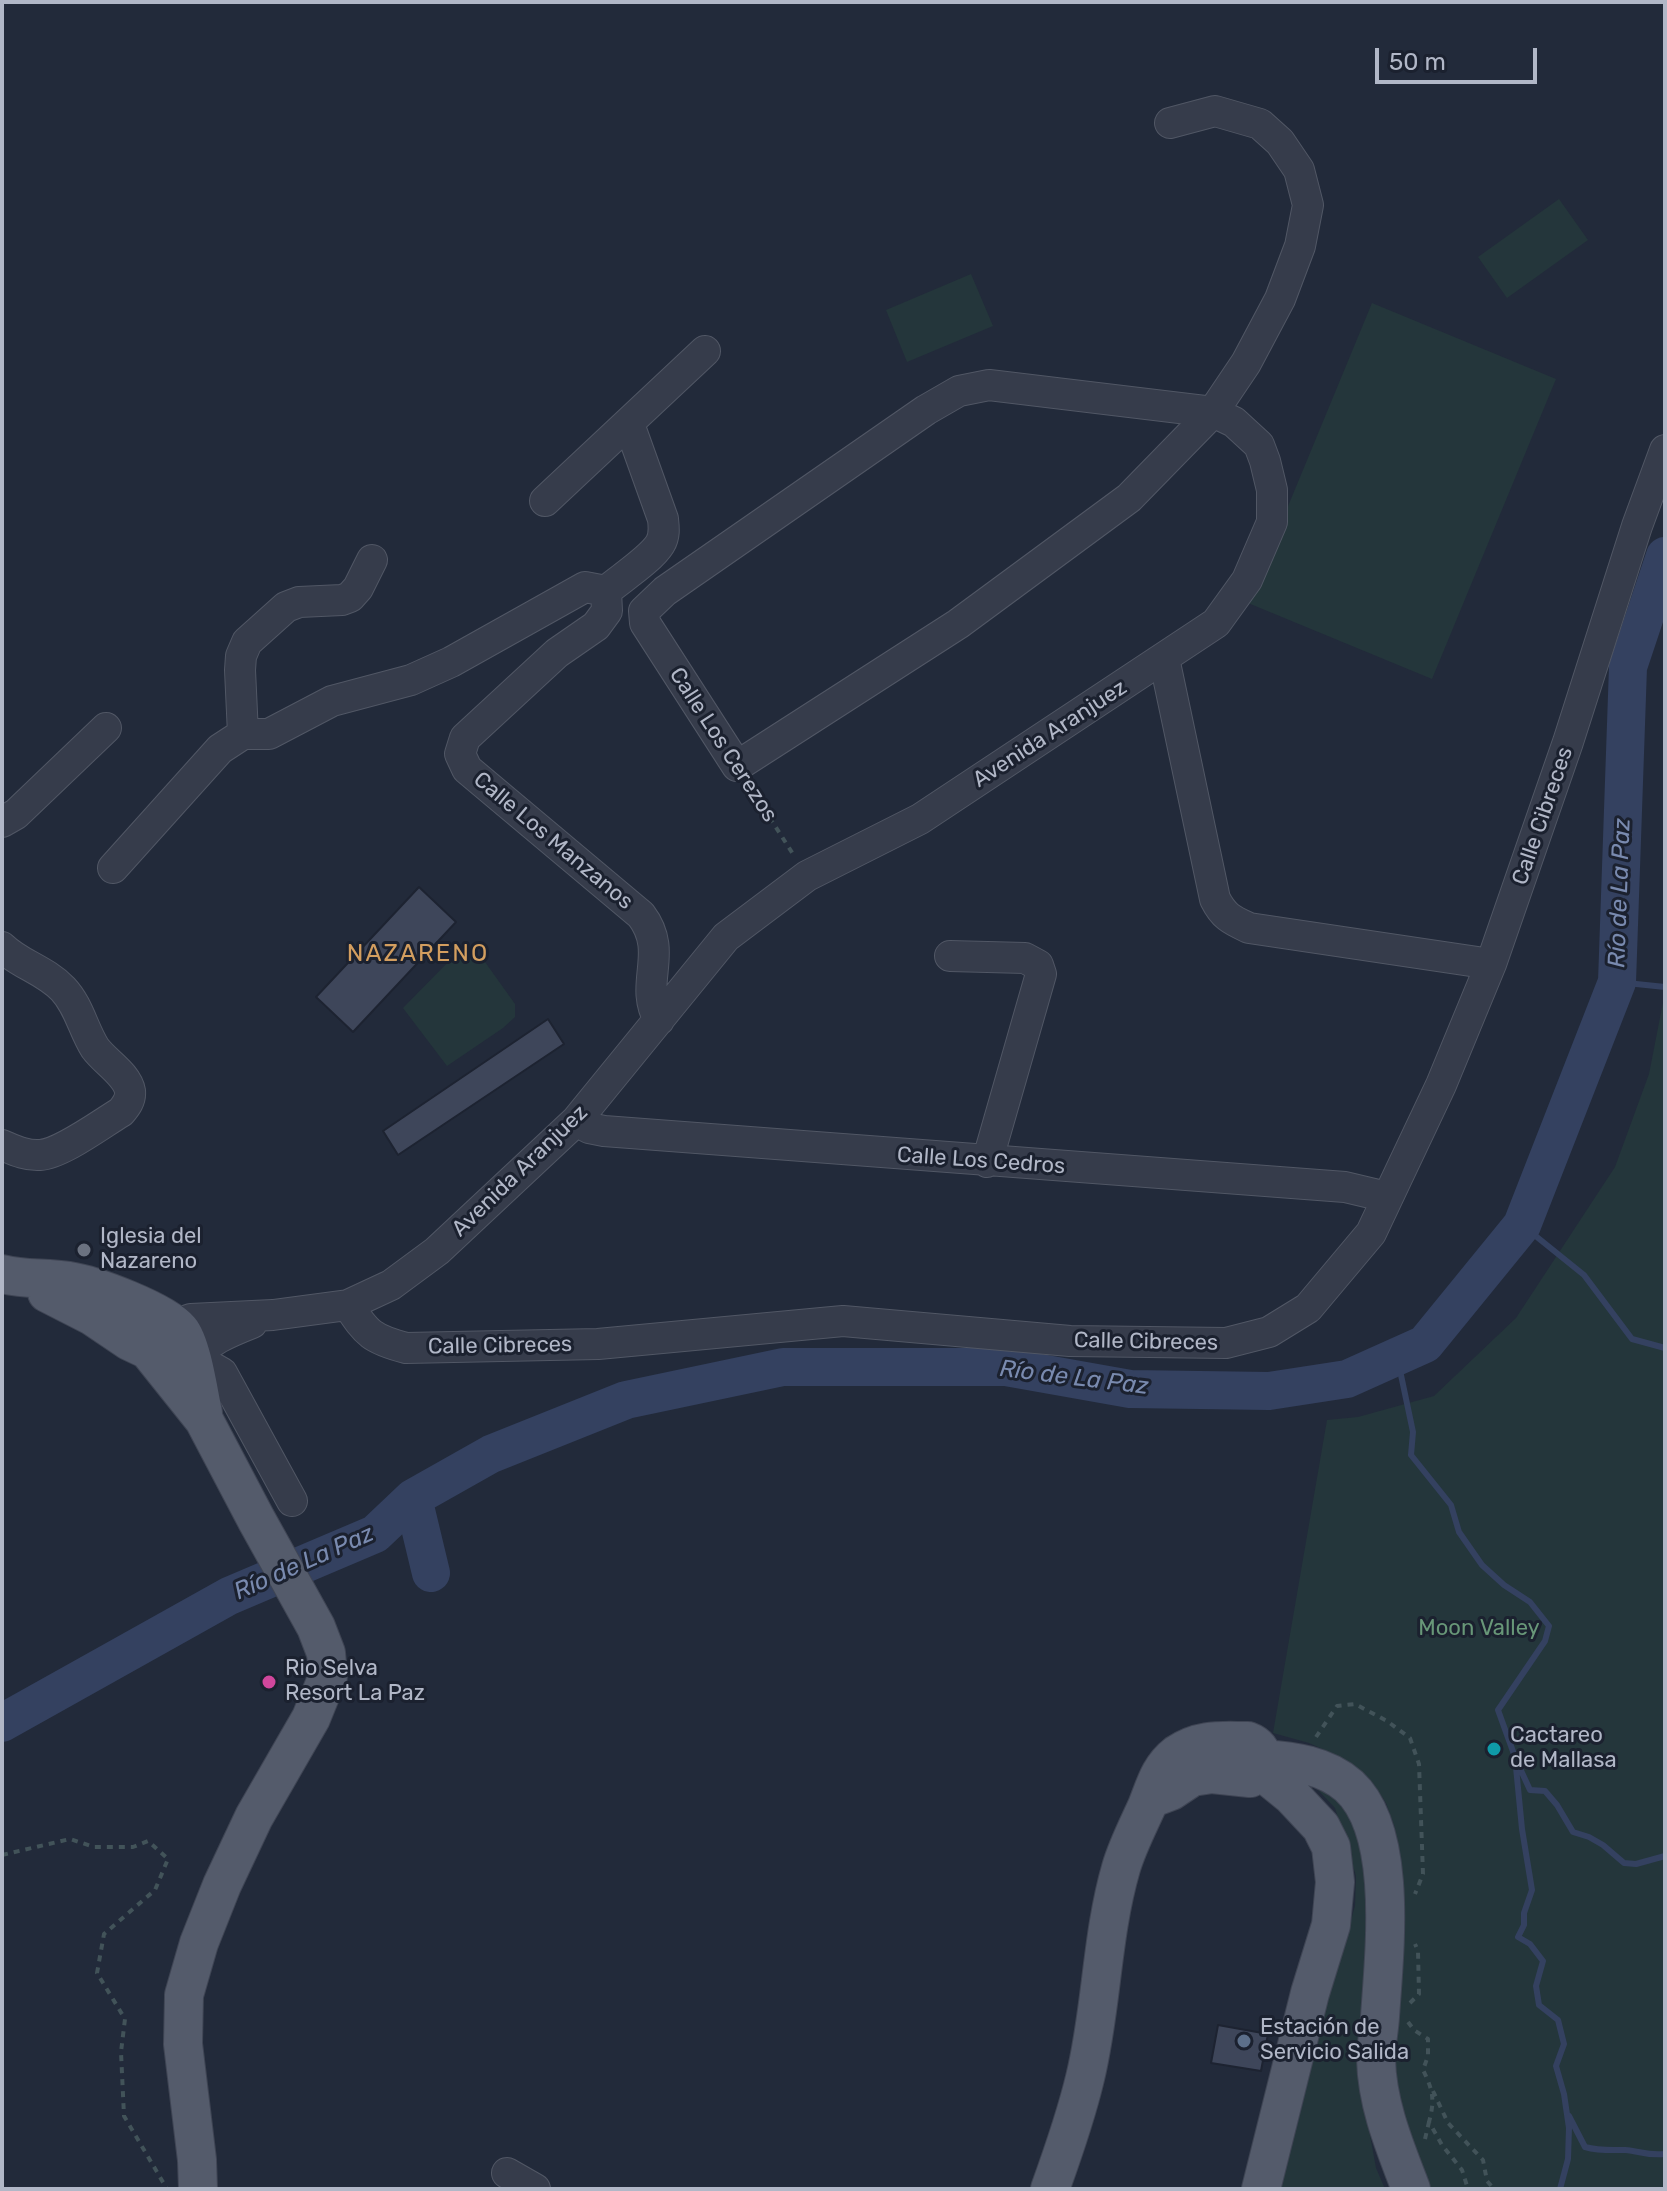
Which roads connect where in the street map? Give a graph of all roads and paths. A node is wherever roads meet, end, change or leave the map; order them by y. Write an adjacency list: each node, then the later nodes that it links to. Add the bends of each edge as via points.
1 (1170, 123): 3 (street, via 1215,111 1260,124 1299,170 1308,205 1300,246 1280,299)
2 (705, 351): 4 (street)
3 (1213, 412): 9 (street, Avenida Aranjuez, via 989,385 959,391 665,591); 10 (street, Avenida Aranjuez, via 1234,422 1259,445 1272,490 1272,522 1247,580 1216,623); 13 (street, via 1129,498 958,624)
4 (629, 424): 6 (street); 8 (street, via 664,533 651,554)
5 (1665, 450): 19 (street, Calle Cibreces)
6 (545, 501)
7 (372, 560): 12 (street, via 350,597 286,607 247,642 240,670)
8 (606, 591): 12 (street, via 585,587 411,680 332,701 269,734); 20 (street, Calle Los Manzanos, via 607,611 596,626 557,653 465,738 460,754 467,769 651,928 651,996)
9 (644, 611): 13 (street, Calle Los Cerezos, via 645,623)
10 (1164, 658): 16 (street, Avenida Aranjuez, via 920,819); 19 (street, via 1221,911 1249,928)
11 (106, 728): 14 (street)
12 (243, 734): 15 (street, via 220,749)
13 (737, 766): 16 (path, Calle Los Cerezos)
14 (2, 822)
15 (113, 868)
16 (807, 876): 20 (street, Avenida Aranjuez, via 726,937)
17 (2, 947): 22 (street, via 63,989 94,1047 126,1080 130,1092 121,1112 57,1150 28,1154)
18 (950, 956): 23 (street, via 1025,958 1038,965 1041,974)
19 (1491, 964): 24 (street, Calle Cibreces)
20 (659, 1020): 21 (street, Avenida Aranjuez)
21 (576, 1121): 23 (street, Calle Los Cedros, via 604,1131); 26 (street, Avenida Aranjuez, via 437,1251 391,1285)
22 (2, 1145)
23 (987, 1162): 24 (street, Calle Los Cedros, via 1345,1187)
24 (1387, 1197): 26 (street, Calle Cibreces, via 1371,1233 1308,1308 1269,1332 1226,1343 1070,1341 843,1321 598,1344 406,1348 381,1342 363,1328)
25 (11, 1276): 28 (main road, via 71,1281 159,1313)
26 (348, 1305): 27 (street, Avenida Aranjuez)
27 (273, 1315): 28 (street, via 198,1352); 28 (street, Avenida Aranjuez, via 191,1319)
28 (171, 1347): 29 (street, via 222,1373); 35 (main road, via 204,1420 316,1627 328,1676 222,1885 184,1995 183,2044)
29 (292, 1501)
30 (1251, 1762): 37 (main road, via 1192,1777 1150,1799 1121,1865 1085,2078); 38 (main road, via 1321,1827 1331,1847 1335,1882 1331,1925); 39 (main road, via 1300,1762 1321,1770 1348,1785 1374,1824 1382,1857 1384,1926 1376,2058 1380,2098)
31 (2, 1855): 34 (path, via 70,1839 94,1847 133,1847 148,1841 168,1859 155,1890 104,1934 97,1973 125,2019 124,2116)
32 (1432, 2088): 40 (path, via 1448,2123 1483,2160)
33 (507, 2173): 36 (street)
34 (167, 2189)
35 (198, 2189)
36 (535, 2189)
37 (1050, 2189)
38 (1261, 2189)
39 (1411, 2189)
40 (1494, 2189)

